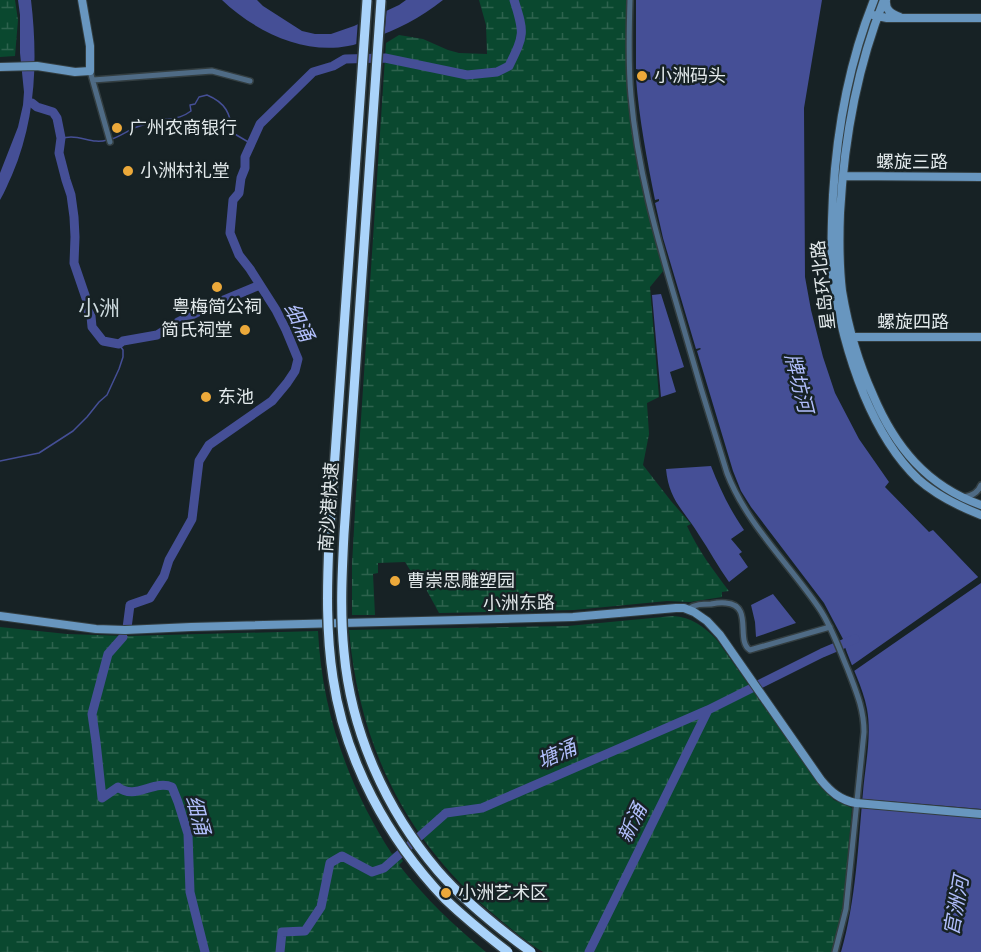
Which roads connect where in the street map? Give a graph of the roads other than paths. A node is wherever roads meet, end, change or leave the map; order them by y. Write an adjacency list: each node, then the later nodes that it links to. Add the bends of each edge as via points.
1 (82, 0): 11 (main road)
2 (367, 0): 28 (highway, 南沙港快速, bridge, via 329,541 328,616 333,680 358,766 394,834 446,899)
3 (381, 0): 29 (highway, 南沙港快速, bridge, via 344,534 341,605 347,675 360,731 401,820 453,887)
4 (630, 0): 25 (street, via 630,89 647,192 657,240 727,473 740,502)
5 (874, 0): 7 (main road, 星岛环北路)
6 (885, 0): 7 (main road, 星岛环北路); 8 (main road, via 888,10)
7 (873, 15): 8 (main road); 15 (main road, 星岛环北路); 18 (main road, 星岛环北路, via 854,59 846,94 834,187 833,274 841,321)
8 (901, 18): 9 (main road)
9 (981, 18)
10 (4, 66): 11 (main road)
11 (90, 71): 12 (street)
12 (93, 80): 13 (street, via 212,71); 14 (street)
13 (250, 81)
14 (110, 142)
15 (843, 176): 16 (main road, 螺旋三路); 18 (main road, 星岛环北路, via 839,257)
16 (981, 177)
17 (981, 337): 18 (main road, 螺旋四路)
18 (849, 338): 20 (main road, 星岛环北路, via 897,441 916,465); 22 (main road, 星岛环北路, via 854,370 867,402 902,461 941,496)
19 (981, 485): 20 (street, via 974,494)
20 (962, 497): 21 (main road, 星岛环北路)
21 (981, 505)
22 (981, 515)
23 (688, 609): 24 (main road, 小洲东路, via 573,617 131,630); 25 (street, via 725,603 735,606 742,618 749,650); 26 (main road, via 715,629 826,788)
24 (0, 616)
25 (830, 627): 26 (street, via 863,717)
26 (859, 803): 27 (main road); 30 (street, via 846,909)
27 (981, 814)
28 (508, 952)
29 (531, 952)
30 (835, 952)

